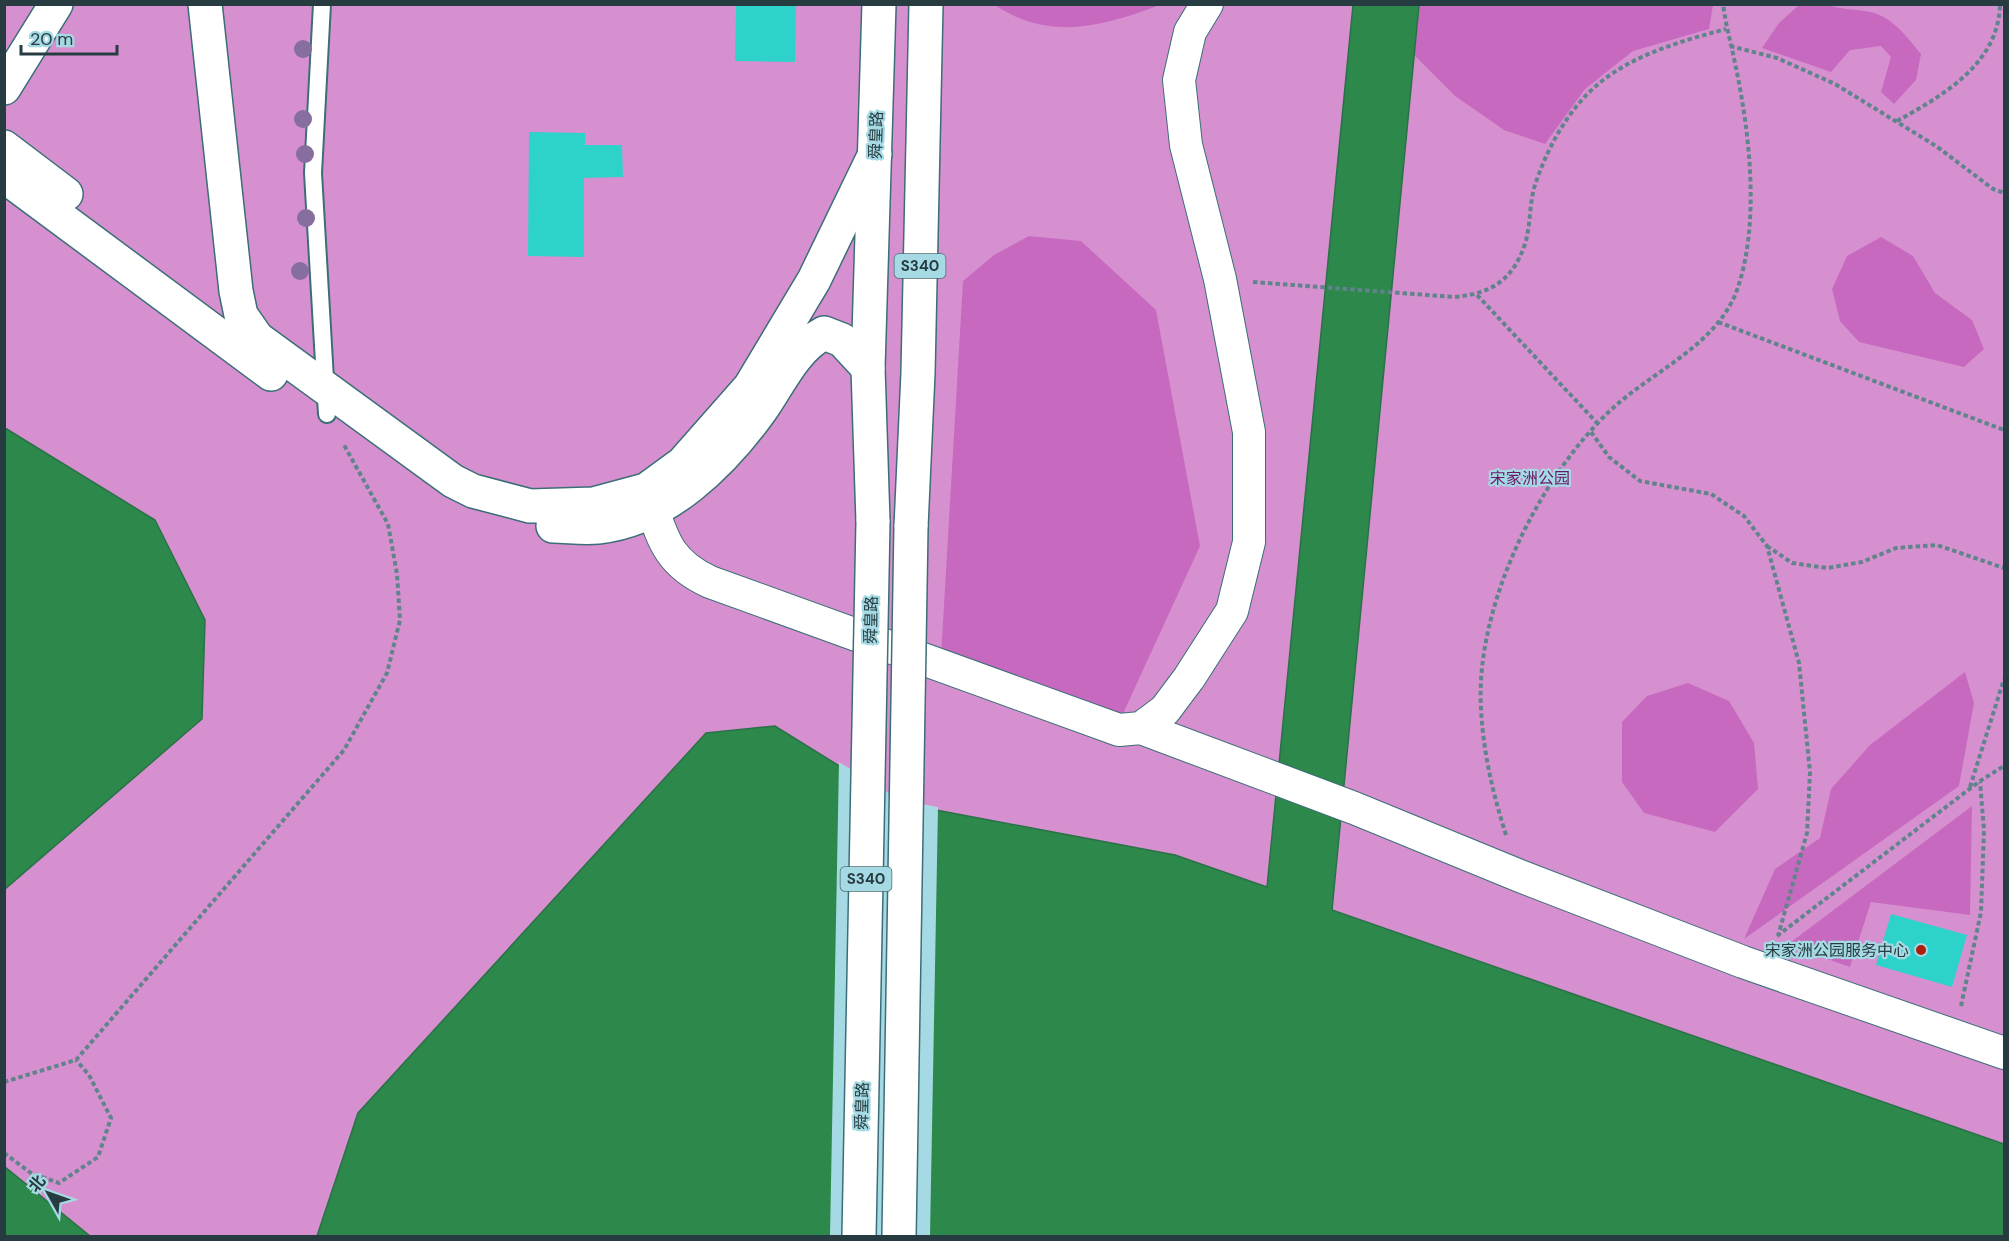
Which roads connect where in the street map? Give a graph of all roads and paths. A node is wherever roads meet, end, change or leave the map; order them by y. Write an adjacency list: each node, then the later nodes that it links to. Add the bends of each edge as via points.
1 (56, 4): 11 (main road)
2 (205, 4): 20 (main road, via 236,291 241,315)
3 (322, 4): 22 (lane, via 313,173)
4 (879, 4): 14 (main road, 舜皇路 / S340)
5 (926, 4): 43 (main road, S340, bridge, via 911,527)
6 (1207, 4): 17 (street, via 1190,32 1179,80 1186,145)
7 (1723, 4): 9 (path)
8 (2000, 4): 12 (path, via 1990,42 1971,71 1948,93)
9 (1726, 30): 10 (path); 18 (path, via 1659,49 1628,64 1581,101 1544,159 1534,188 1526,242 1515,265 1500,283)
10 (1731, 46): 12 (path, via 1776,58 1835,84); 19 (path, via 1743,113 1749,217 1736,292)
11 (4, 88)
12 (1897, 122): 16 (path)
13 (4, 147): 20 (main road)
14 (875, 154): 21 (main road, 舜皇路 / S340); 26 (main road, via 814,280 750,387)
15 (4, 176): 22 (main road)
16 (2004, 193)
17 (1220, 279): 18 (path, via 1454,297); 30 (street, via 1249,432 1249,542 1232,611 1165,710)
18 (1477, 295): 23 (path)
19 (1718, 322): 23 (path, via 1695,346); 24 (path)
20 (257, 338): 22 (main road)
21 (868, 368): 26 (main road, via 842,340 824,333 810,341 734,446 689,486); 42 (main road, 舜皇路 / S340, bridge, via 873,522)
22 (326, 401): 26 (main road, via 472,491 530,506); 39 (path, via 388,524 400,620 387,673 344,750)
23 (1598, 424): 25 (path)
24 (2004, 430)
25 (1591, 432): 27 (path, via 1609,457 1640,481 1711,494 1744,516); 34 (path, via 1573,450 1540,499 1514,553 1484,654 1481,705 1486,756 1495,801)
26 (649, 500): 30 (street, via 670,552 688,572 1119,730)
27 (1767, 546): 28 (path, via 1792,563 1827,567 1863,562 1896,548 1937,545); 35 (path, via 1800,663 1810,771 1807,833)
28 (2004, 568)
29 (2004, 679): 33 (path)
30 (1141, 728): 34 (street)
31 (2004, 766): 32 (path)
32 (1980, 781): 33 (path); 37 (path, via 1984,830 1981,912)
33 (1970, 789): 35 (path)
34 (1520, 876): 36 (street)
35 (1778, 936): 36 (path)
36 (1743, 962): 37 (street)
37 (1955, 1036): 38 (street)
38 (2004, 1053)
39 (76, 1060): 40 (path); 41 (path, via 89,1075 111,1118 98,1156 59,1183 31,1173)
40 (4, 1082)
41 (4, 1153)
42 (859, 1236)
43 (899, 1236)

